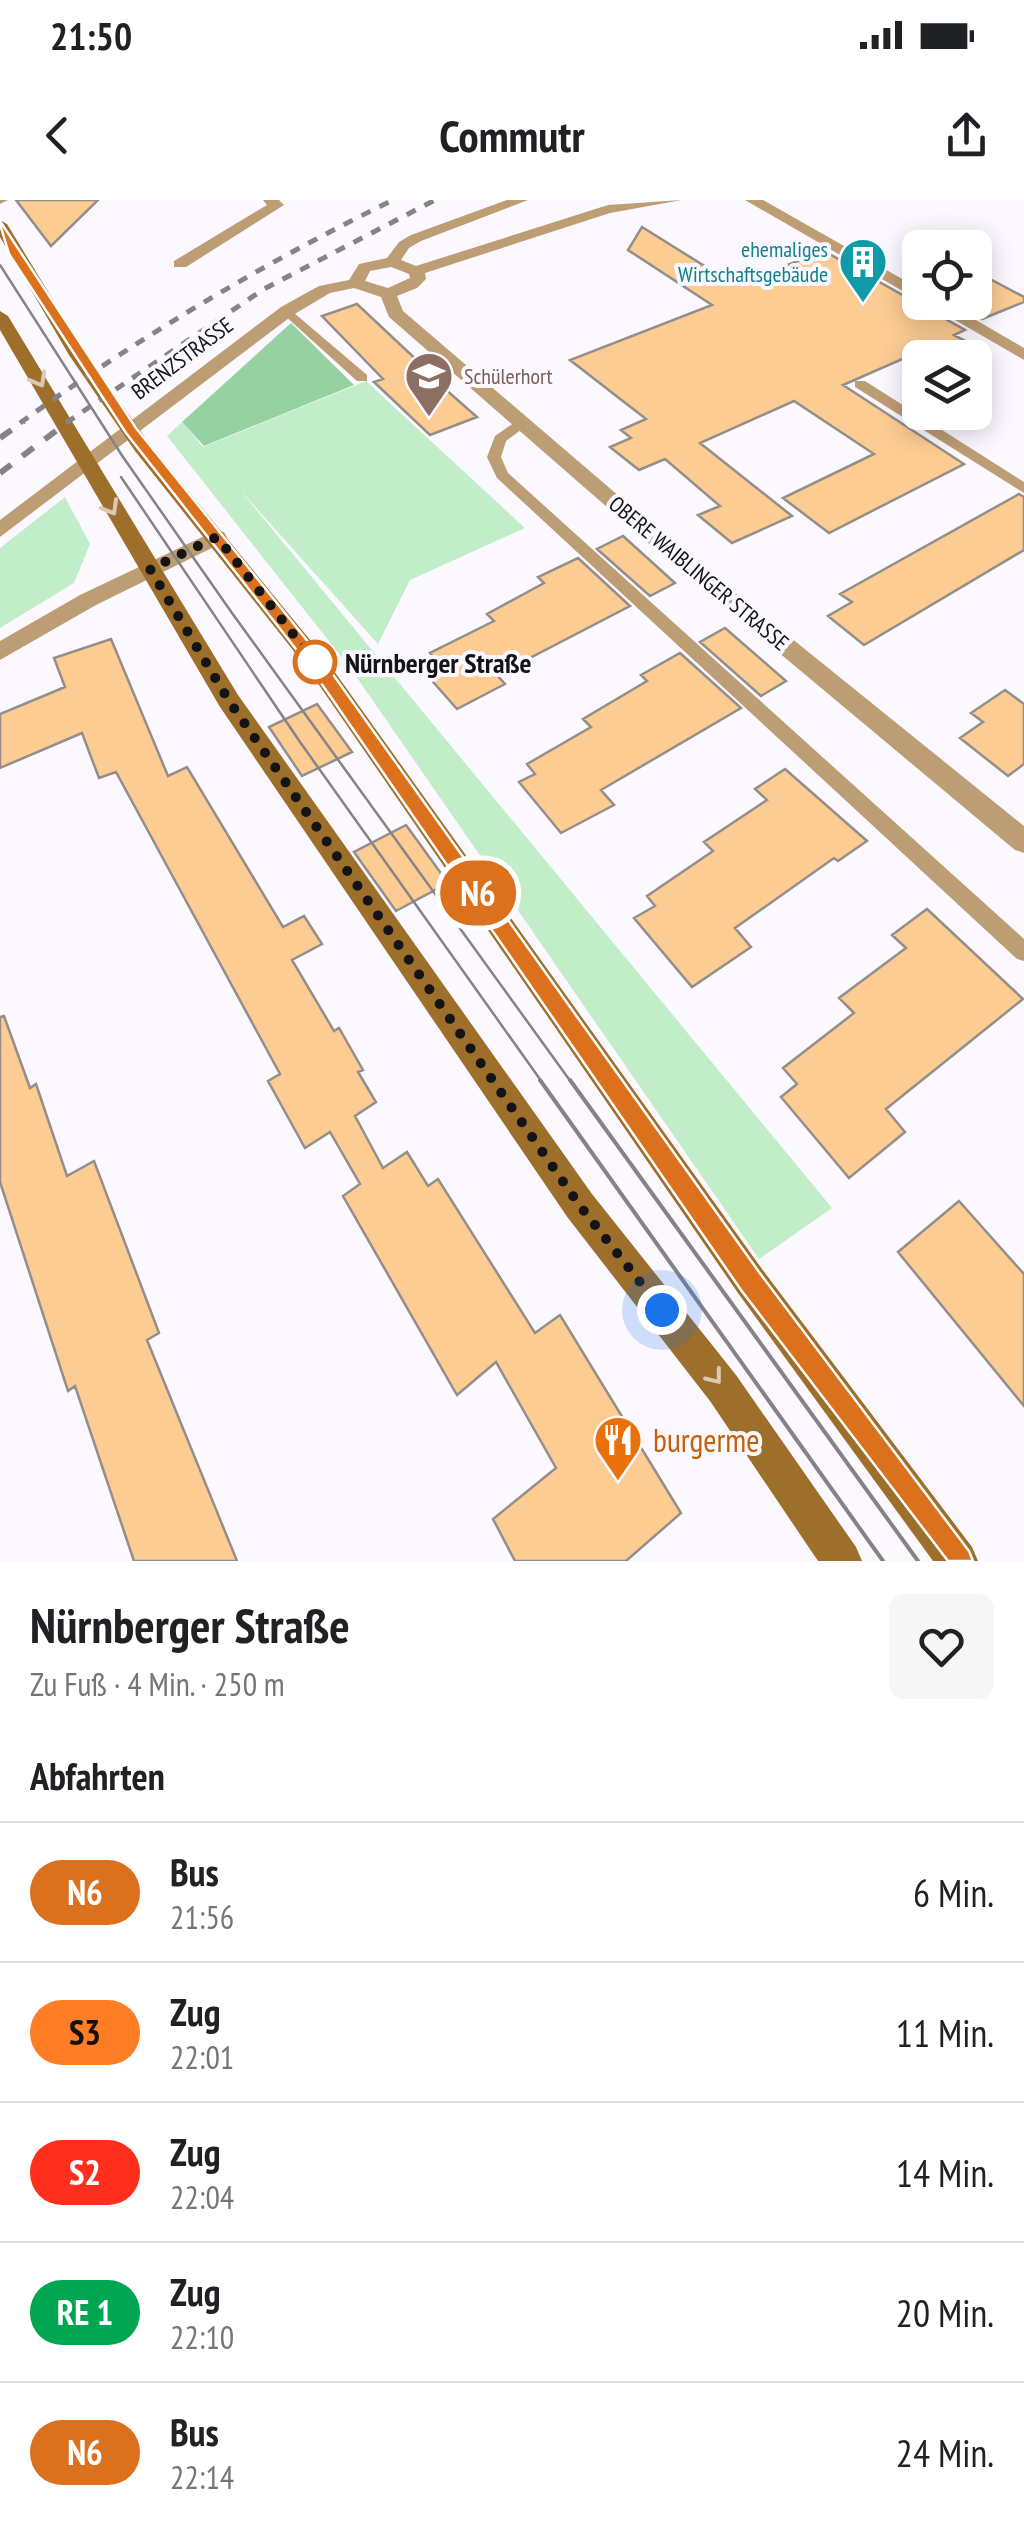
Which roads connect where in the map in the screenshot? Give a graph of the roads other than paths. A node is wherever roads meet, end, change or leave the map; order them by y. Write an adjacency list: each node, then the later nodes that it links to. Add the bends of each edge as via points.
1 (521, 200): 6 (street, via 416,238)
2 (675, 200): 8 (street, via 608,209)
3 (752, 200): 10 (street)
4 (274, 201): 7 (street)
5 (0, 224): 21 (main road, via 119,414)
6 (392, 262): 8 (street); 9 (street, BRENZSTRASSE, via 365,267)
7 (180, 264)
8 (416, 271): 11 (street, via 411,286)
9 (357, 282): 11 (street); 12 (street, BRENZSTRASSE, via 325,289)
10 (902, 286)
11 (388, 293): 18 (street, OBERE WAIBLINGER STRASSE, via 395,313)
12 (287, 311): 16 (lane); 20 (street, BRENZSTRASSE)
13 (0, 316): 22 (main road, one-way to 22)
14 (967, 320): 15 (street)
15 (1019, 347)
16 (362, 378)
17 (860, 384): 19 (lane)
18 (524, 424): 24 (street, OBERE WAIBLINGER STRASSE); 25 (lane, via 500,440 494,456 502,476)
19 (1024, 488)
20 (0, 530)
21 (217, 537): 22 (street); 27 (main road, via 316,663 715,1232)
22 (150, 569): 23 (street); 26 (main road, one-way to 26, via 229,701 558,1176 723,1388)
23 (0, 652)
24 (1024, 842)
25 (1024, 952)
26 (842, 1561)
27 (958, 1561)

